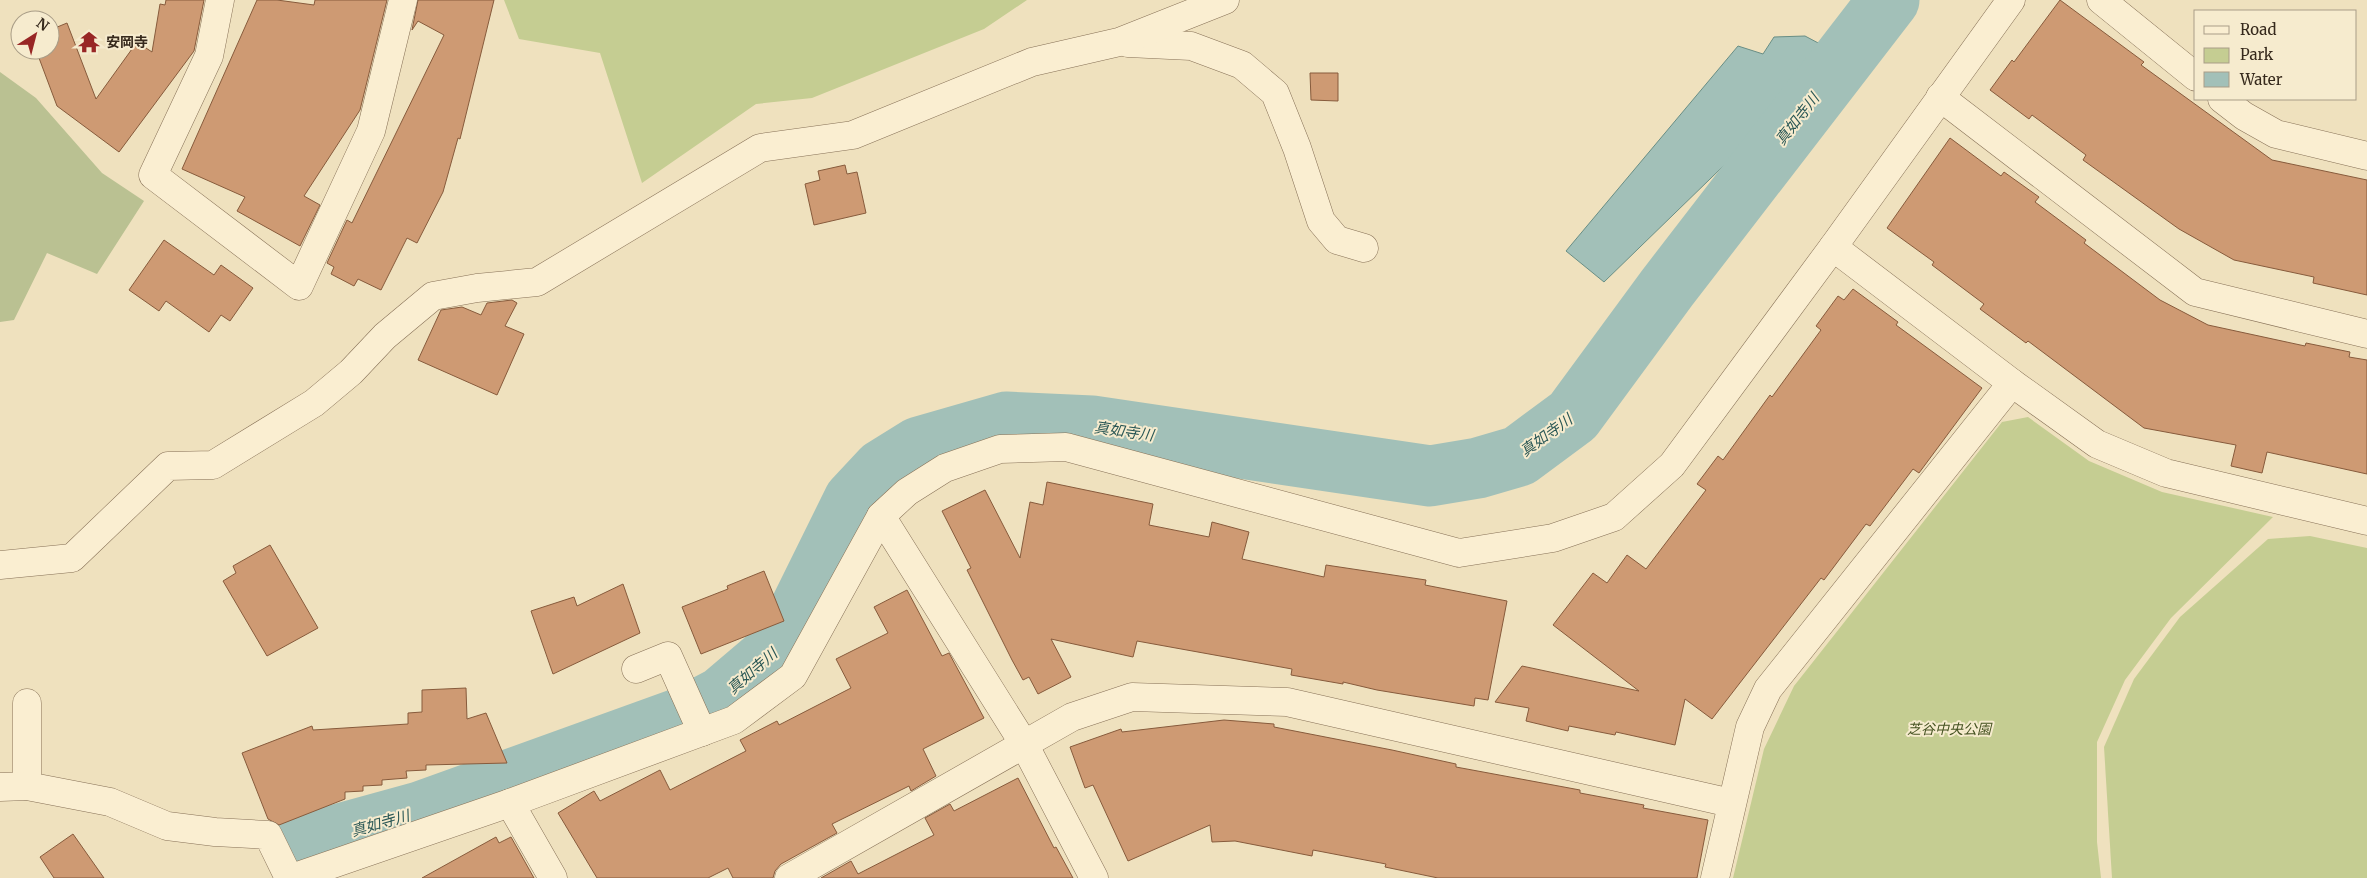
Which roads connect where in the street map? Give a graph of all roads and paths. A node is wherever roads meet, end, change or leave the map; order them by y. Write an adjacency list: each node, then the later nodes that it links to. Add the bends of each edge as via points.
1 (220, 0): 2 (street, via 209,56 153,175 299,286 371,131)
2 (403, 0)
3 (1225, 0): 6 (street)
4 (2011, 0): 8 (street)
5 (2101, 0): 7 (street)
6 (1120, 42): 12 (street, via 1191,46 1242,65 1275,93 1321,221 1337,240); 17 (street, via 1032,62 853,135 760,148 537,282 433,296 314,403 213,465 168,466 72,558)
7 (2194, 75)
8 (1940, 97): 11 (street); 13 (street, via 2195,292)
9 (2223, 100): 10 (street, via 2276,134)
10 (2367, 156)
11 (1833, 247): 14 (street); 15 (street, via 1672,465 1614,517 1553,538 1459,553 1066,447 1000,450 945,468 907,492)
12 (1364, 248)
13 (2367, 334)
14 (2012, 383): 16 (street, via 2097,444 2166,473); 25 (street, via 1768,689 1750,727)
15 (881, 516): 20 (street, via 793,676 734,720); 21 (street)
16 (2367, 521)
17 (0, 565)
18 (636, 669): 20 (street, via 668,656)
19 (27, 703): 22 (street)
20 (702, 732): 24 (street)
21 (1024, 744): 25 (street, via 1072,717 1132,698 1287,702); 28 (street); 29 (street)
22 (28, 786): 23 (street); 26 (street, via 110,802 166,826 268,835)
23 (0, 787)
24 (510, 803): 26 (street); 27 (street)
25 (1731, 803): 30 (street)
26 (291, 878)
27 (553, 878)
28 (789, 878)
29 (1094, 878)
30 (1715, 878)

